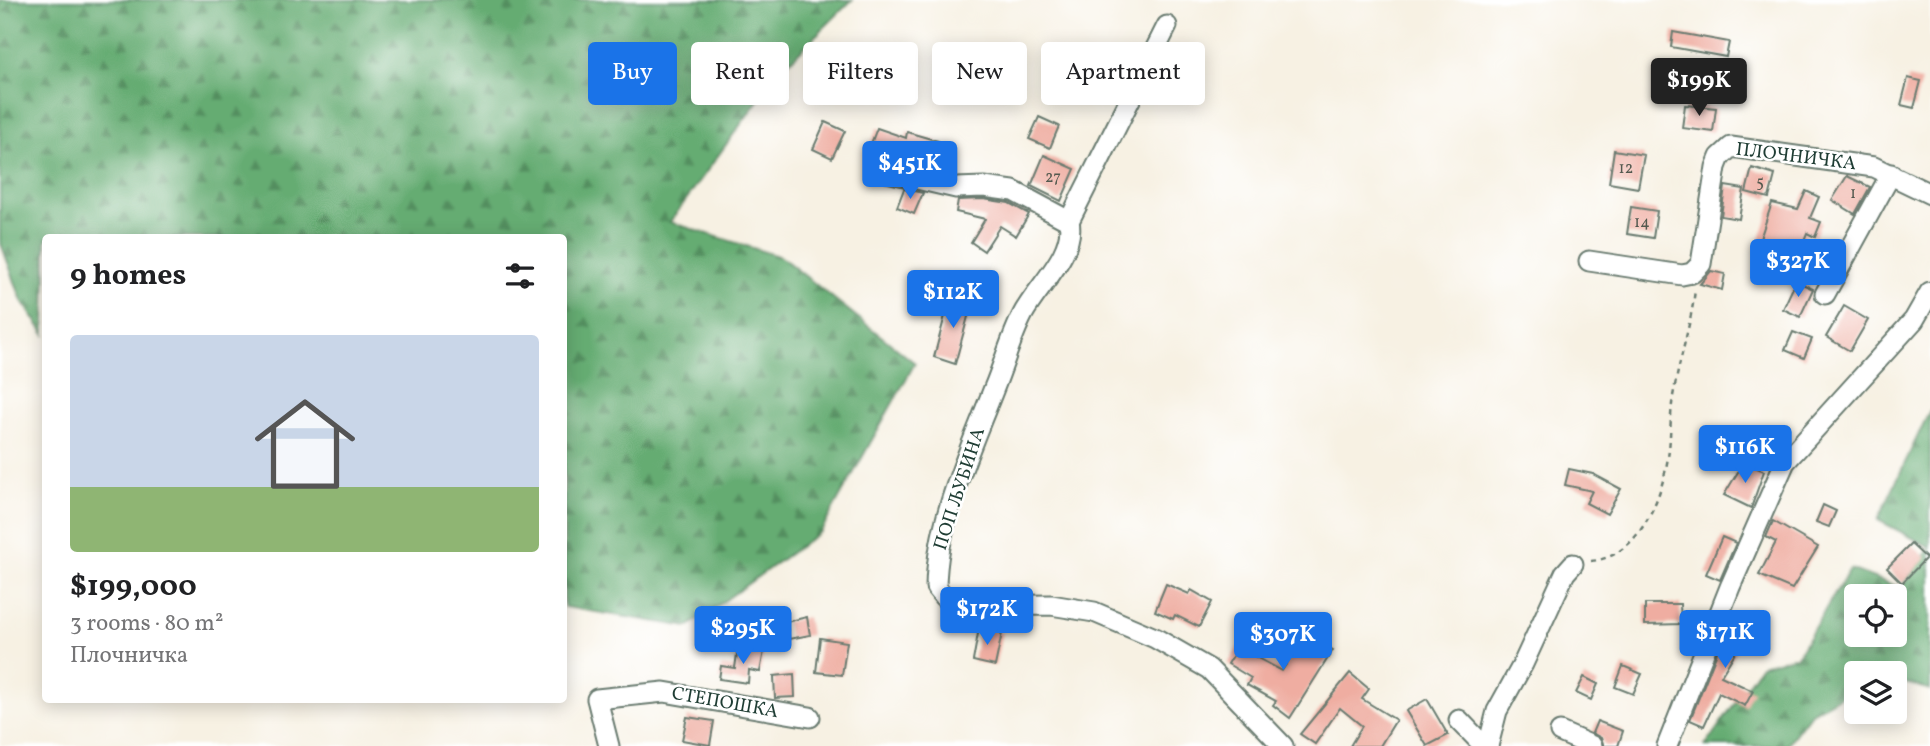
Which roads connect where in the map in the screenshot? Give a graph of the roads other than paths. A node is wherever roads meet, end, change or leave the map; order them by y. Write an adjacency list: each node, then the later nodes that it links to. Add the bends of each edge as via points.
1 (1167, 26): 5 (street, ПОП ЉУБИНА)
2 (887, 172): 5 (street, via 956,188 1013,191)
3 (1891, 174): 4 (street, ПЛОЧНИЧКА); 6 (street, ПЛОЧНИЧКА, via 1874,167 1731,147 1716,167 1701,264 1692,273); 8 (street)
4 (1930, 194)
5 (1069, 221): 14 (street, ПОП ЉУБИНА, via 1066,248 1023,314 975,438 936,562 936,586 944,597 976,606 1051,605 1094,612 1155,638 1209,669)
6 (1589, 261)
7 (1930, 292): 17 (street, via 1914,320 1785,462)
8 (1825, 294)
9 (1573, 564): 15 (street, via 1497,711)
10 (810, 717): 13 (street, СТЕПОШКА, via 664,692 597,699)
11 (1459, 720): 15 (street)
12 (1559, 732): 16 (street)
13 (610, 746)
14 (1283, 746)
15 (1486, 746)
16 (1592, 746)
17 (1667, 746)

